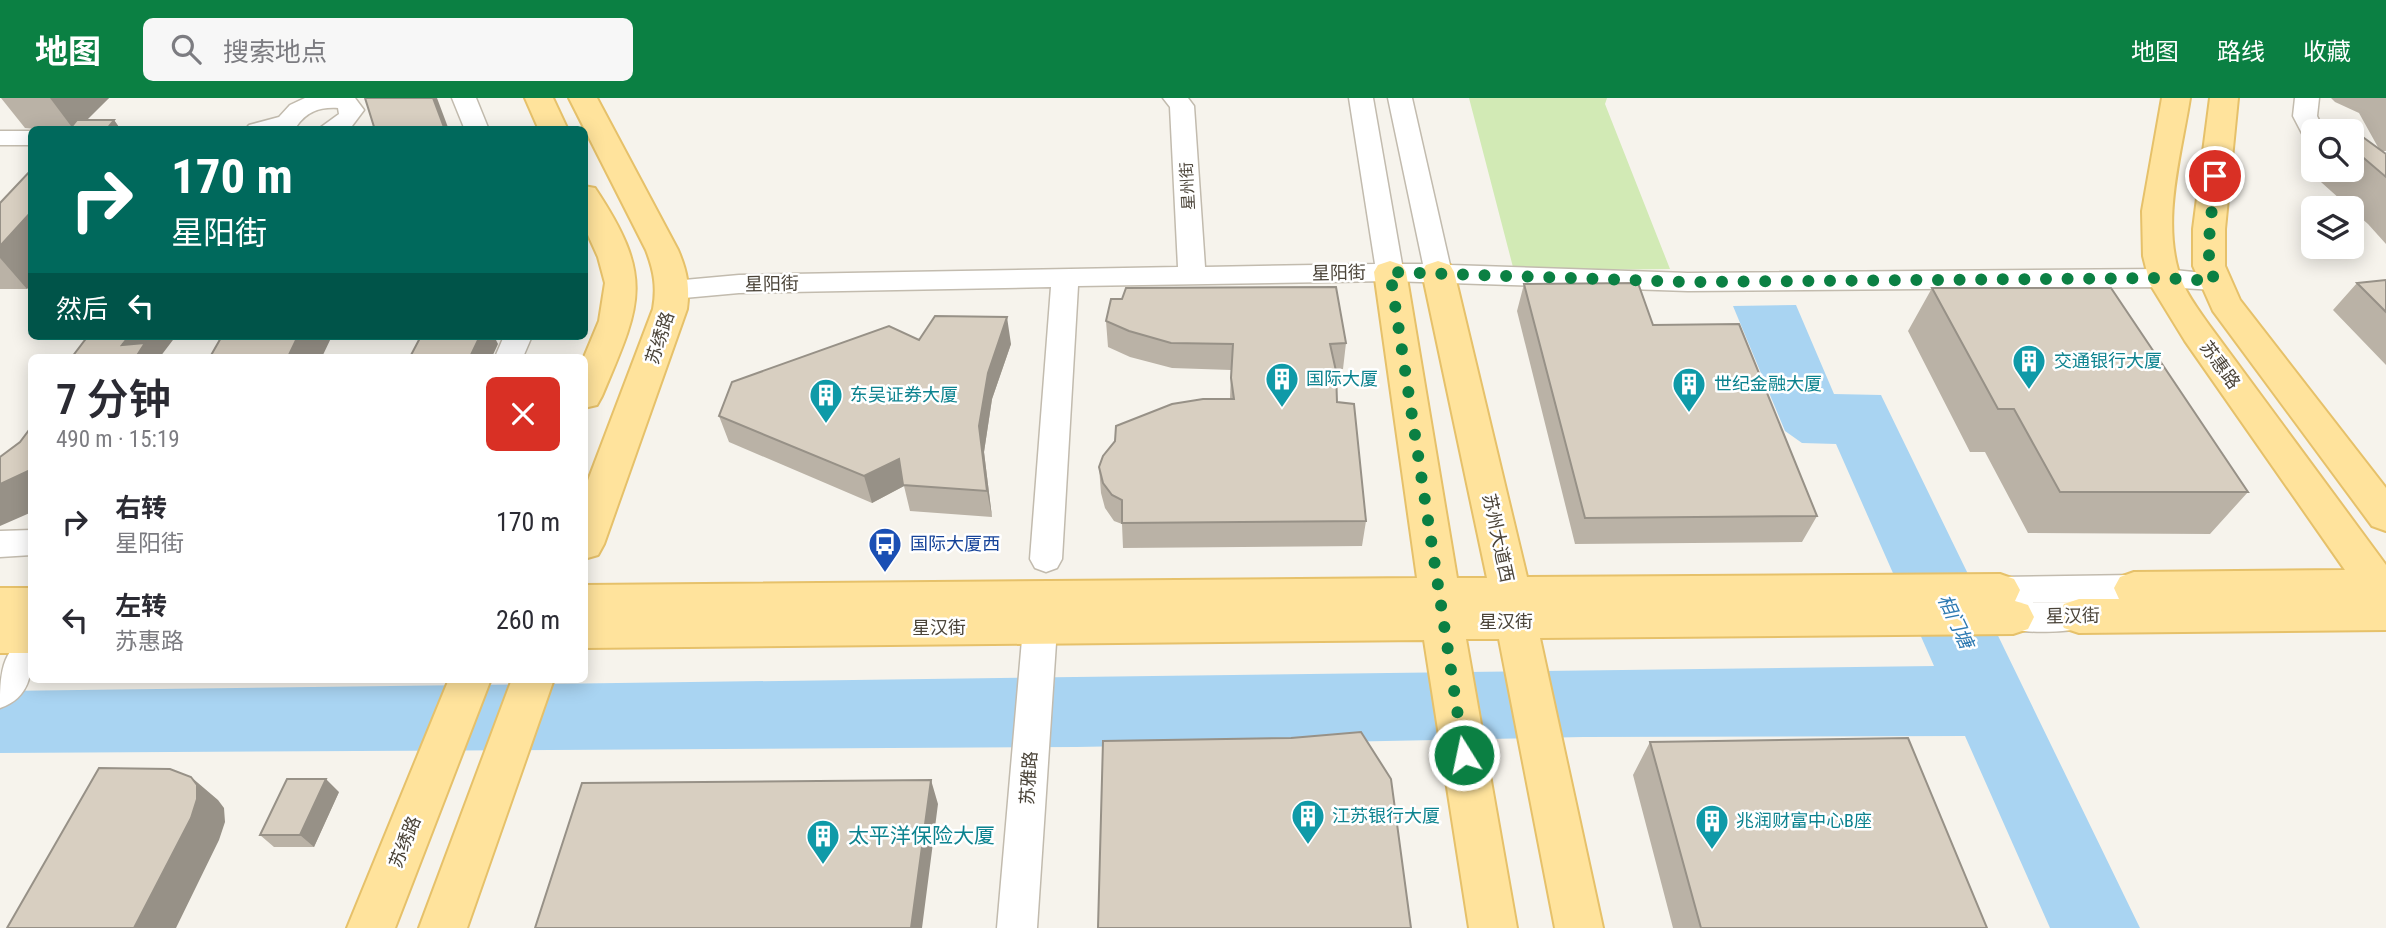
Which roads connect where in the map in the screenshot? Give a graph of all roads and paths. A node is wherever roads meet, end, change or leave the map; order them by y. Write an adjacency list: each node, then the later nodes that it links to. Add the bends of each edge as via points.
1 (464, 98): 13 (street)
2 (540, 98): 14 (main road)
3 (583, 98): 24 (main road, 苏绣路, via 662,250)
4 (1175, 98): 20 (street, 星州街, via 1182,106)
5 (1361, 98): 18 (street)
6 (1400, 98): 19 (street)
7 (2176, 98): 22 (main road, 苏惠路, via 2157,220)
8 (2224, 98): 23 (main road, via 2209,229 2209,266)
9 (2307, 98): 11 (street)
10 (351, 115): 12 (street, via 330,100 311,103 295,112)
11 (2306, 119)
12 (290, 126)
13 (475, 126)
14 (552, 126)
15 (0, 138): 16 (street)
16 (28, 138)
17 (588, 203): 25 (main road, via 615,260 622,294)
18 (1390, 272): 19 (street, 星阳街); 20 (street, 星阳街); 39 (main road)
19 (1438, 272): 22 (street, 星阳街, via 1688,282); 38 (main road, 苏州大道西)
20 (1192, 276): 21 (street, 星阳街)
21 (1065, 278): 24 (street, 星阳街, via 739,284); 30 (street)
22 (2164, 278): 23 (street, 星阳街); 32 (main road, 苏惠路, via 2197,333)
23 (2214, 281): 26 (main road, via 2245,331)
24 (673, 290): 27 (main road, 苏绣路, via 664,330)
25 (588, 386)
26 (2386, 516)
27 (588, 533)
28 (28, 542): 29 (street)
29 (0, 544)
30 (1046, 559)
31 (2134, 588): 32 (main road, 星汉街); 34 (street, 星汉街)
32 (2384, 596): 37 (main road, 星汉街)
33 (588, 601): 39 (main road, 星汉街)
34 (2006, 603): 37 (street, 星汉街); 38 (main road, 星汉街)
35 (0, 605): 36 (main road)
36 (28, 605)
37 (2079, 616)
38 (1516, 622): 39 (main road, 星汉街); 48 (main road, 苏州大道西)
39 (1444, 624): 40 (main road, 星汉街); 47 (main road)
40 (1041, 628): 41 (main road, 星汉街); 46 (street, 苏雅路)
41 (588, 631)
42 (468, 683): 44 (main road, 苏绣路)
43 (532, 683): 45 (main road)
44 (371, 928)
45 (443, 928)
46 (1017, 928)
47 (1493, 928)
48 (1579, 928)

